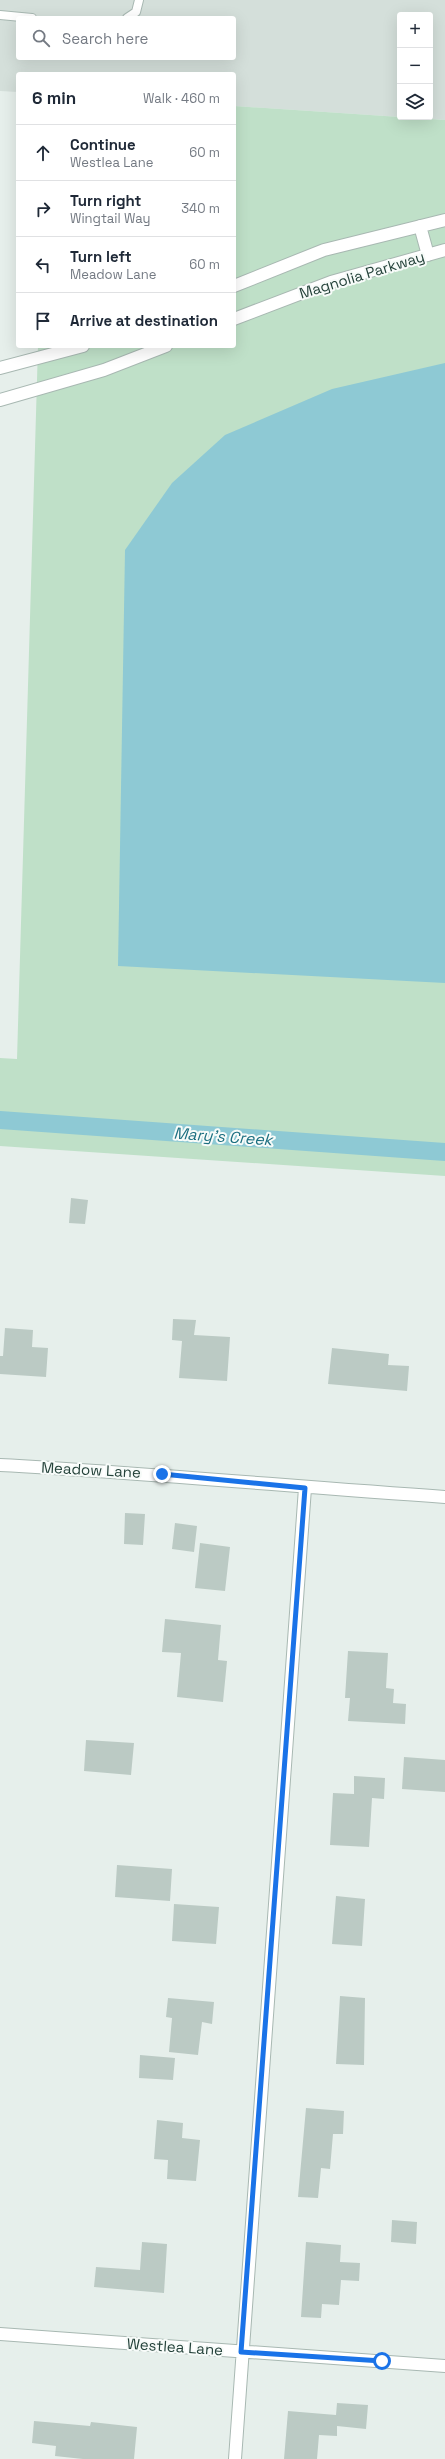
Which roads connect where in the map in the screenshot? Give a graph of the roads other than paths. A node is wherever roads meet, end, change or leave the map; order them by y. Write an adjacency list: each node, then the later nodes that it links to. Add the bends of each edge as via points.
1 (139, 0): 4 (lane, via 136,12)
2 (0, 15): 3 (lane)
3 (16, 16)
4 (130, 16)
5 (445, 220): 6 (street, Magnolia Parkway)
6 (420, 226): 8 (street); 9 (street, Magnolia Parkway, via 324,250)
7 (445, 250): 8 (street, Magnolia Parkway)
8 (428, 255): 10 (street, Magnolia Parkway, via 331,282)
9 (236, 285)
10 (236, 319)
11 (75, 348): 13 (street)
12 (161, 348): 14 (street, via 104,370)
13 (0, 368)
14 (0, 400)
15 (0, 1464): 16 (street, Meadow Lane, via 162,1474)
16 (305, 1488): 17 (street, Meadow Lane); 19 (street)
17 (445, 1497)
18 (0, 2334): 19 (street, Westlea Lane)
19 (241, 2352): 20 (street, Westlea Lane); 21 (street)
20 (445, 2366)
21 (235, 2459)

